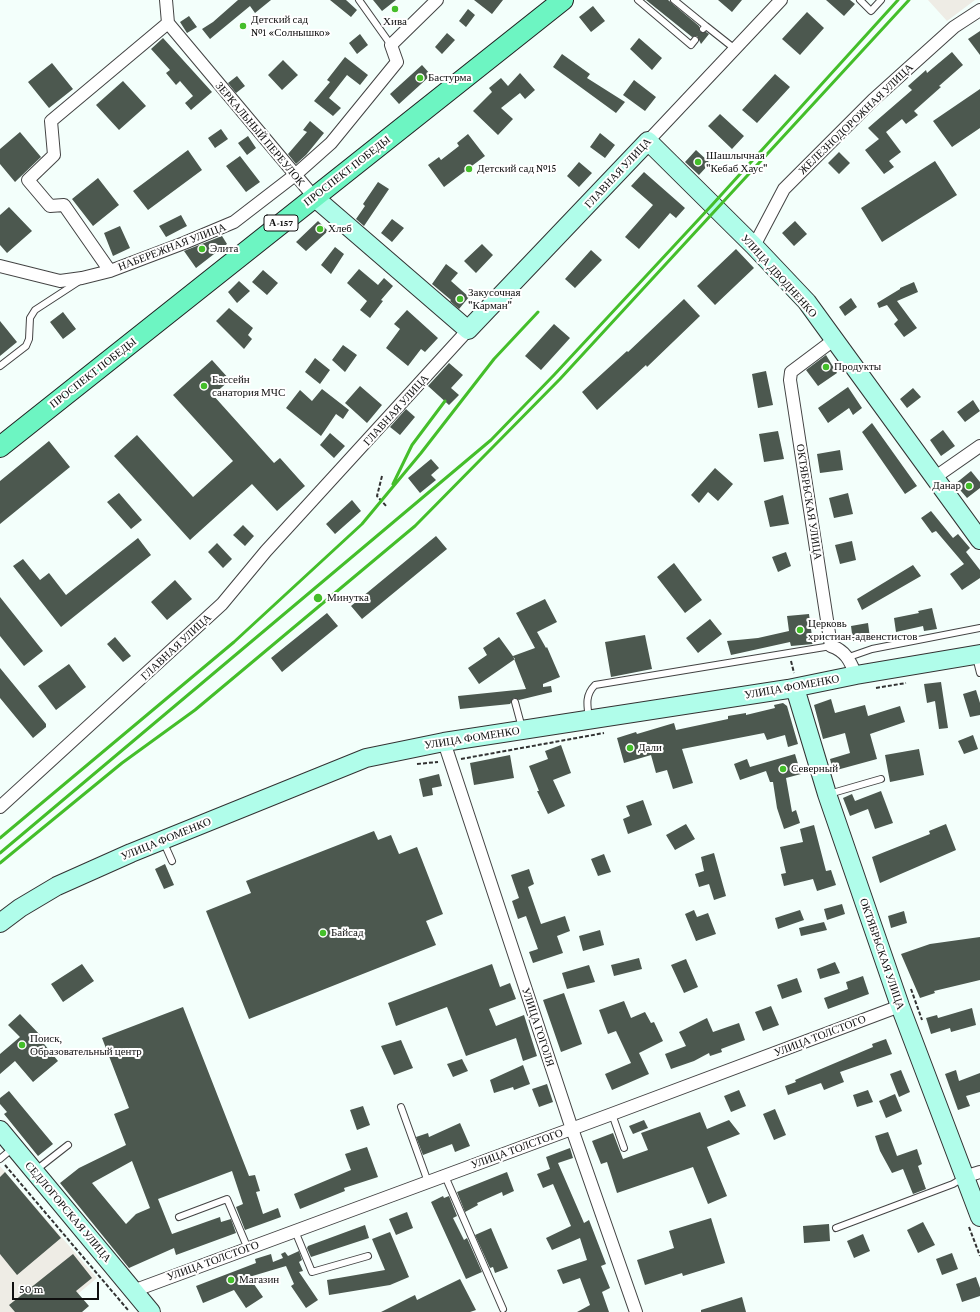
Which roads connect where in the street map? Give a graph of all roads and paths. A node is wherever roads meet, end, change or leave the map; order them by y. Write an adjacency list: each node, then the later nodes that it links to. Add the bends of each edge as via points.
1 (166, 0): 11 (street)
2 (359, 0): 13 (lane)
3 (437, 0): 13 (street)
4 (563, 0): 17 (main road, ПРОСПЕКТ ПОБЕДЫ / А-157)
5 (638, 0): 12 (lane, via 691,45)
6 (674, 0): 14 (lane, via 705,27)
7 (781, 0): 14 (street, ГЛАВНАЯ УЛИЦА)
8 (860, 0): 9 (lane, via 871,11)
9 (881, 0)
10 (980, 10): 18 (street, ЖЕЛЕЗНОДОРОЖНАЯ УЛИЦА, via 954,27 873,100 784,189)
11 (168, 22): 16 (street, ЗЕРКАЛЬНЫЙ ПЕРЕУЛОК); 20 (street, НАБЕРЕЖНАЯ УЛИЦА, via 51,121 54,154 28,180 50,206 64,205)
12 (695, 40)
13 (391, 45): 16 (street, НАБЕРЕЖНАЯ УЛИЦА, via 397,62 331,143)
14 (735, 48): 15 (street, ГЛАВНАЯ УЛИЦА)
15 (648, 141): 18 (street, УЛИЦА ДВОДНЕНКО); 22 (street, ГЛАВНАЯ УЛИЦА)
16 (295, 175): 17 (street, ЗЕРКАЛЬНЫЙ ПЕРЕУЛОК); 20 (street, НАБЕРЕЖНАЯ УЛИЦА, via 234,222)
17 (314, 197): 22 (street, ЗЕРКАЛЬНЫЙ ПЕРЕУЛОК); 26 (main road, ПРОСПЕКТ ПОБЕДЫ / А-157)
18 (754, 246): 23 (street, УЛИЦА ДВОДНЕНКО, via 807,302)
19 (0, 266): 21 (street, НАБЕРЕЖНАЯ УЛИЦА, via 60,281)
20 (110, 271): 21 (street, НАБЕРЕЖНАЯ УЛИЦА)
21 (82, 278): 24 (lane, via 35,310 30,318 26,346)
22 (468, 330): 49 (street, ГЛАВНАЯ УЛИЦА, via 266,551 222,604)
23 (835, 339): 28 (street, УЛИЦА ДВОДНЕНКО); 32 (street, ОКТЯБРЬСКАЯ УЛИЦА, via 791,372 790,380)
24 (0, 366)
25 (980, 446): 28 (street)
26 (0, 447)
27 (382, 476): 29 (path, via 377,496)
28 (934, 478): 30 (street, УЛИЦА ДВОДНЕНКО)
29 (387, 507)
30 (978, 533)
31 (980, 628): 34 (lane)
32 (831, 646): 34 (street, via 840,649); 41 (lane, via 595,685 587,699)
33 (978, 655): 35 (lane, УЛИЦА ФОМЕНКО); 36 (street, УЛИЦА ФОМЕНКО)
34 (849, 657): 36 (street)
35 (980, 673)
36 (856, 675): 38 (street, УЛИЦА ФОМЕНКО)
37 (910, 682): 39 (path)
38 (795, 688): 41 (street, УЛИЦА ФОМЕНКО); 48 (street, ОКТЯБРЬСКАЯ УЛИЦА)
39 (872, 688)
40 (515, 702): 42 (lane)
41 (589, 720): 42 (street, УЛИЦА ФОМЕНКО)
42 (522, 730): 44 (street, УЛИЦА ФОМЕНКО)
43 (609, 732): 45 (path)
44 (444, 742): 45 (street, УЛИЦА ГОГОЛЯ); 50 (street, УЛИЦА ФОМЕНКО, via 366,758)
45 (450, 760): 46 (path); 58 (street, УЛИЦА ГОГОЛЯ)
46 (412, 764)
47 (881, 779): 48 (lane)
48 (827, 794): 54 (street, ОКТЯБРЬСКАЯ УЛИЦА)
49 (0, 807)
50 (163, 840): 51 (lane); 52 (street, УЛИЦА ФОМЕНКО, via 57,886)
51 (172, 861)
52 (0, 923)
53 (910, 986): 55 (path)
54 (900, 1006): 57 (street, УЛИЦА ТОЛСТОГО); 65 (street, ОКТЯБРЬСКАЯ УЛИЦА)
55 (924, 1023)
56 (401, 1107): 67 (lane)
57 (612, 1114): 58 (street, УЛИЦА ТОЛСТОГО); 62 (lane)
58 (572, 1129): 66 (street, УЛИЦА ТОЛСТОГО); 78 (street, УЛИЦА ГОГОЛЯ)
59 (0, 1130): 61 (street, СЕДЛОГОРСКАЯ УЛИЦА)
60 (68, 1145): 64 (lane)
61 (14, 1147): 63 (lane); 64 (street, СЕДЛОГОРСКАЯ УЛИЦА)
62 (624, 1148)
63 (0, 1159): 76 (path)
64 (35, 1171): 74 (street, СЕДЛОГОРСКАЯ УЛИЦА)
65 (972, 1175): 69 (street, ОКТЯБРЬСКАЯ УЛИЦА); 70 (lane)
66 (445, 1176): 67 (street, УЛИЦА ТОЛСТОГО); 75 (lane)
67 (428, 1182): 71 (street, УЛИЦА ТОЛСТОГО)
68 (180, 1217): 72 (lane, via 227,1199)
69 (980, 1217)
70 (836, 1228)
71 (295, 1231): 72 (street, УЛИЦА ТОЛСТОГО); 73 (lane, via 312,1272)
72 (248, 1249): 74 (street, УЛИЦА ТОЛСТОГО)
73 (368, 1256)
74 (133, 1291): 77 (street, СЕДЛОГОРСКАЯ УЛИЦА)
75 (503, 1309)
76 (130, 1312)
77 (152, 1312)
78 (636, 1312)

